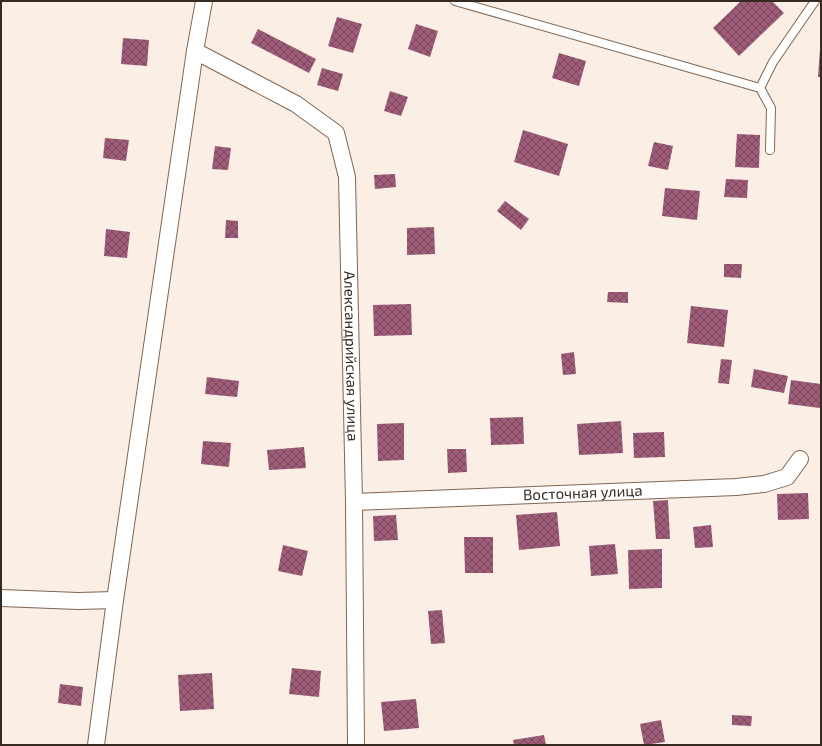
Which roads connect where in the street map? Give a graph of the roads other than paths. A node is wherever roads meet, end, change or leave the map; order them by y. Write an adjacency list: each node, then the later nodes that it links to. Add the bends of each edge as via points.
1 (204, 1): 4 (street)
2 (455, 1): 5 (lane)
3 (815, 1): 5 (lane, via 773,62)
4 (195, 51): 8 (street, Александрийская улица, via 296,104 336,133 347,177); 10 (street)
5 (760, 88): 6 (lane, via 771,108)
6 (770, 150)
7 (800, 459): 8 (street, Восточная улица, via 787,477 764,484 736,487)
8 (354, 502): 12 (street, Александрийская улица)
9 (1, 598): 10 (street)
10 (115, 600): 11 (street)
11 (96, 745)
12 (356, 745)

